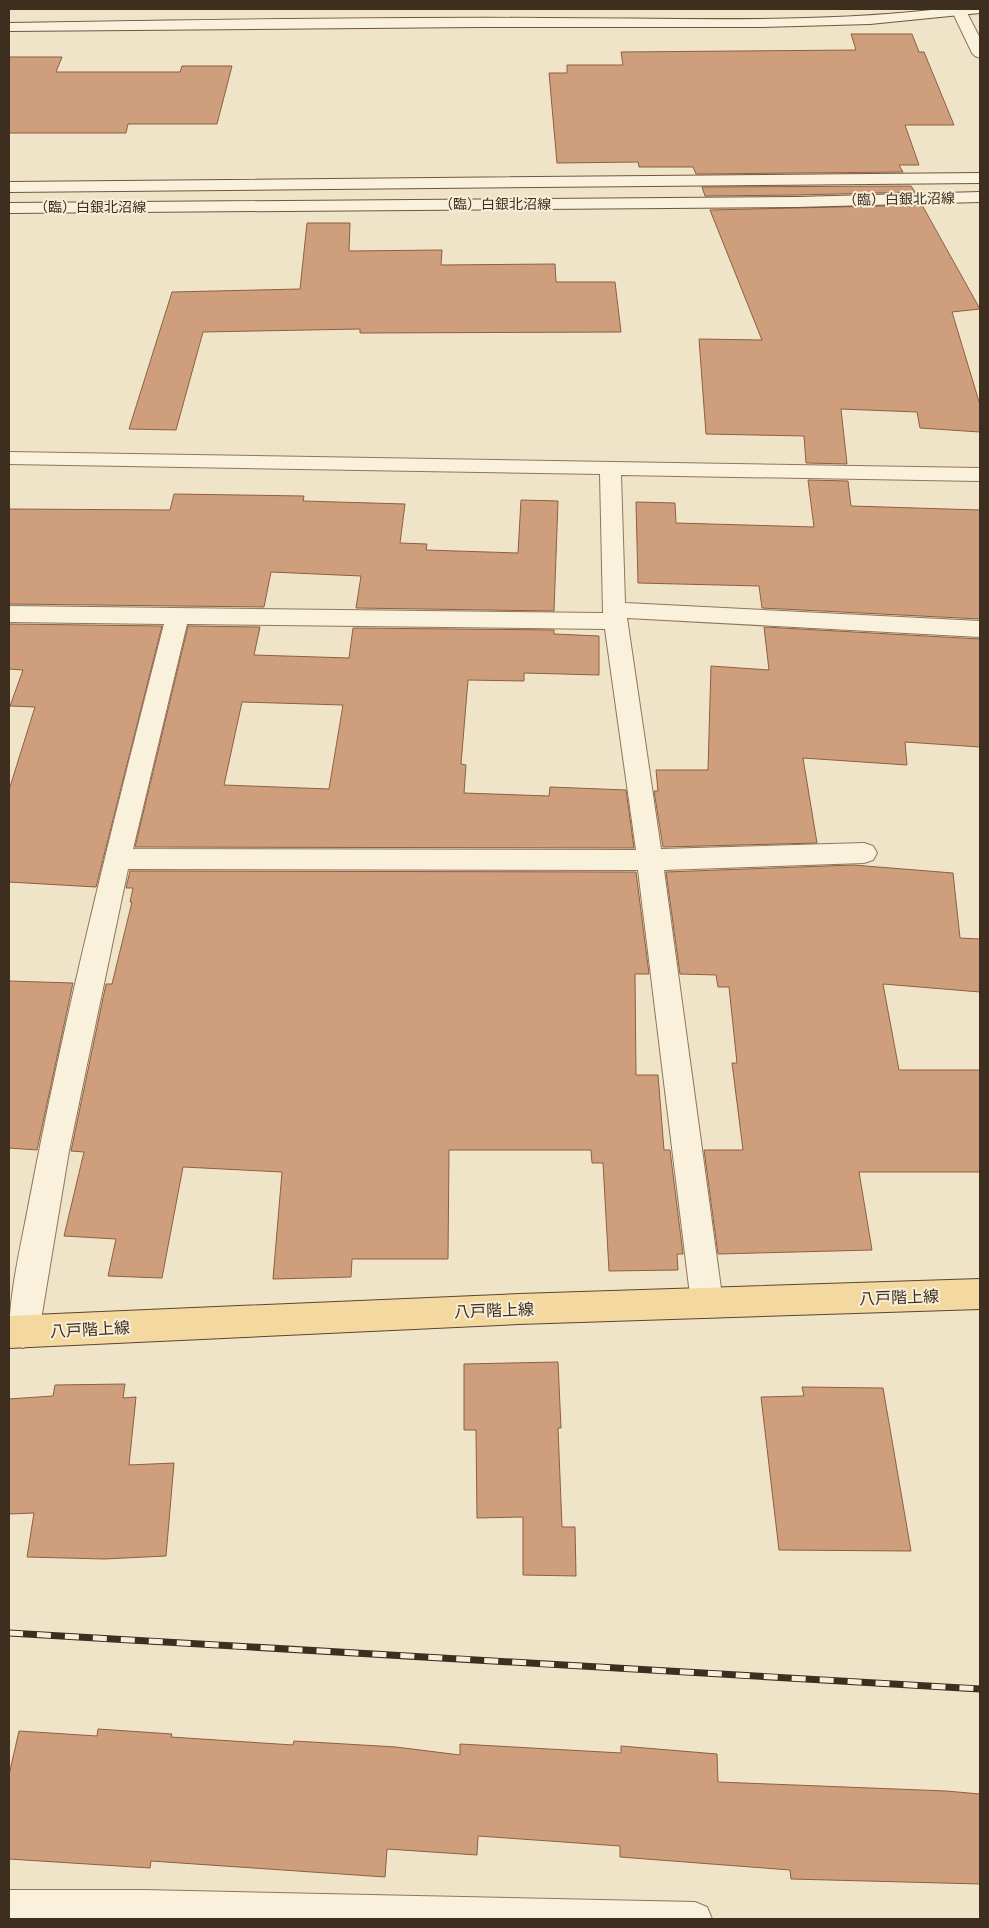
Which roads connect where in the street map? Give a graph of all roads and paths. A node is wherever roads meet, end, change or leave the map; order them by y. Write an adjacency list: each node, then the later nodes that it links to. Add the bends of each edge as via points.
1 (276, 9): 2 (street)
2 (364, 9)
3 (978, 9): 4 (street)
4 (959, 10): 5 (street, via 878,19 790,21); 6 (street)
5 (9, 27)
6 (980, 53)
7 (980, 178): 8 (street, （臨）白銀北沼線)
8 (9, 187)
9 (980, 197): 10 (street, （臨）白銀北沼線, via 787,202)
10 (9, 208)
11 (9, 458): 12 (street)
12 (610, 468): 13 (street); 15 (street)
13 (980, 474)
14 (9, 614): 16 (street)
15 (615, 615): 16 (street); 17 (street); 20 (street)
16 (177, 616): 19 (street)
17 (980, 628)
18 (864, 853): 20 (street)
19 (118, 859): 20 (street); 23 (street)
20 (650, 860): 22 (street)
21 (980, 1294): 22 (main road, 八戸階上線)
22 (706, 1302): 23 (main road, 八戸階上線)
23 (16, 1332)
24 (9, 1907): 25 (lane)
25 (695, 1919)

